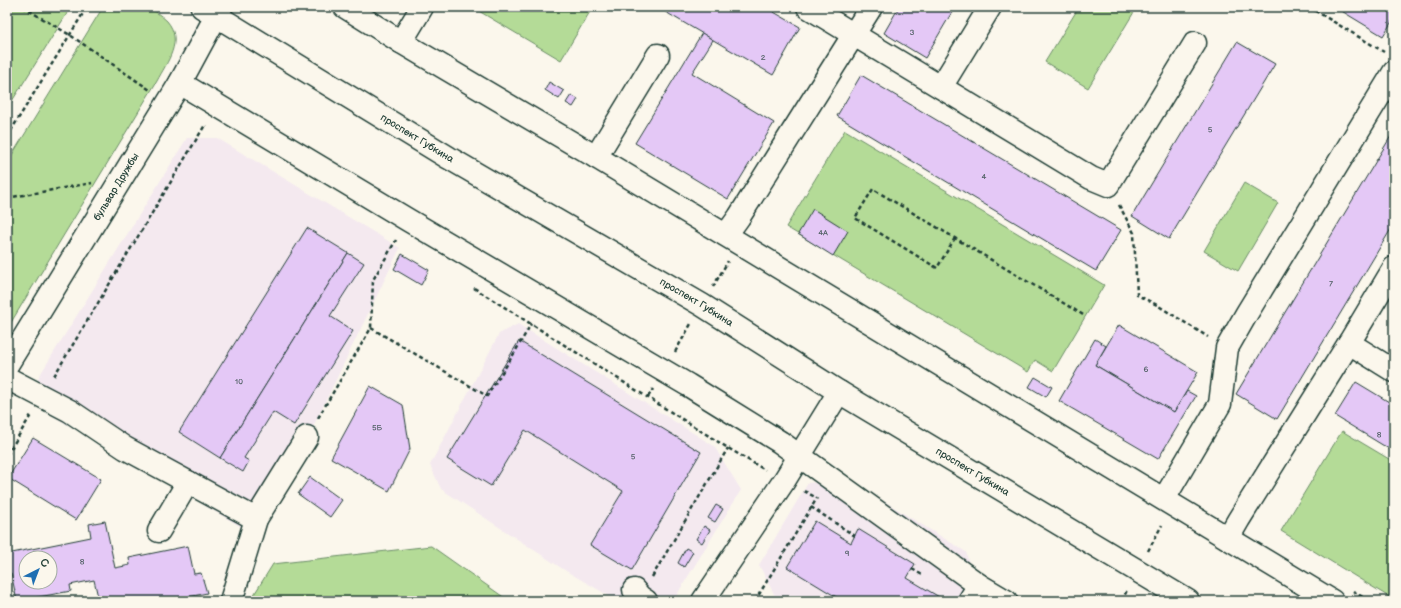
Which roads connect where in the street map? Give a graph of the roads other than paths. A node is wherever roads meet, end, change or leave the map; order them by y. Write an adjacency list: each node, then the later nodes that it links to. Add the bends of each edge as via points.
1 (345, 7): 8 (main road)
2 (422, 7): 8 (main road)
3 (808, 7): 7 (main road)
4 (871, 7): 7 (main road)
5 (990, 7): 13 (main road)
6 (213, 10): 12 (main road, бульвар Дружбы); 21 (main road, проспект Губкина, via 449,158 702,305)
7 (854, 35): 13 (main road); 15 (main road, via 740,217)
8 (401, 42): 14 (main road)
9 (1195, 43): 13 (main road, via 1108,185 1091,178)
10 (658, 55): 14 (main road)
11 (1391, 62): 25 (main road, via 1227,348 1220,404)
12 (180, 83): 18 (main road, бульвар Дружбы); 23 (main road, via 688,385)
13 (941, 87)
14 (596, 157): 15 (main road)
15 (726, 235): 25 (main road)
16 (1394, 268): 17 (main road)
17 (1349, 343): 19 (main road); 28 (main road)
18 (7, 365)
19 (1394, 371)
20 (7, 378): 24 (main road, via 70,411 125,448)
21 (839, 392): 23 (main road); 33 (main road, проспект Губкина)
22 (307, 437): 26 (main road)
23 (800, 456): 29 (main road); 31 (main road)
24 (188, 482): 26 (main road); 27 (main road)
25 (1169, 502): 28 (main road)
26 (256, 519): 30 (main road)
27 (159, 530)
28 (1228, 538): 34 (main road)
29 (974, 593): 32 (main road)
30 (231, 601)
31 (703, 601)
32 (1006, 601)
33 (1188, 601)
34 (1332, 601)

